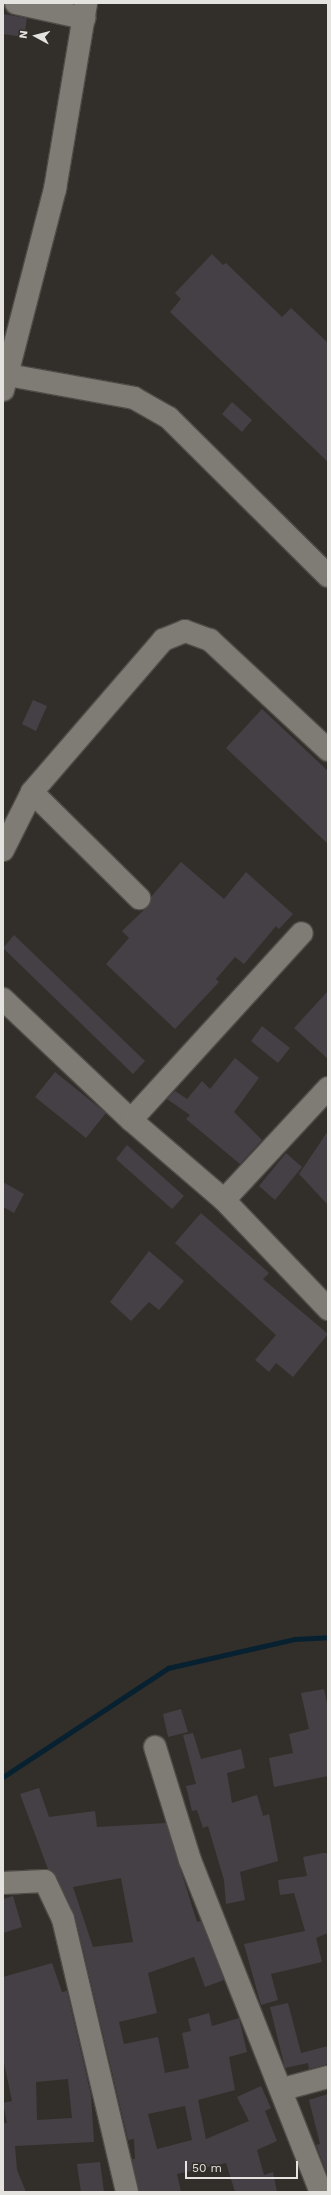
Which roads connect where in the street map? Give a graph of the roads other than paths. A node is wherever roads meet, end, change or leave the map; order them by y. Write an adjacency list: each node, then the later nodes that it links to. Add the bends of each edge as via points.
1 (16, 3): 2 (street)
2 (85, 11): 3 (street, via 55,188)
3 (5, 383): 4 (street, via 134,398 169,418)
4 (328, 576)
5 (328, 750): 6 (street, via 210,640 185,631 163,640)
6 (32, 792): 7 (street); 8 (street)
7 (3, 850)
8 (140, 898)
9 (302, 933): 12 (street)
10 (3, 999): 12 (street)
11 (328, 1088): 13 (street)
12 (131, 1120): 13 (street)
13 (224, 1200): 14 (street)
14 (328, 1309)
15 (155, 1746): 18 (street, via 190,1860)
16 (3, 1883): 19 (street, via 45,1881 63,1919)
17 (328, 2077): 18 (street)
18 (282, 2089): 20 (street)
19 (127, 2192)
20 (321, 2192)

